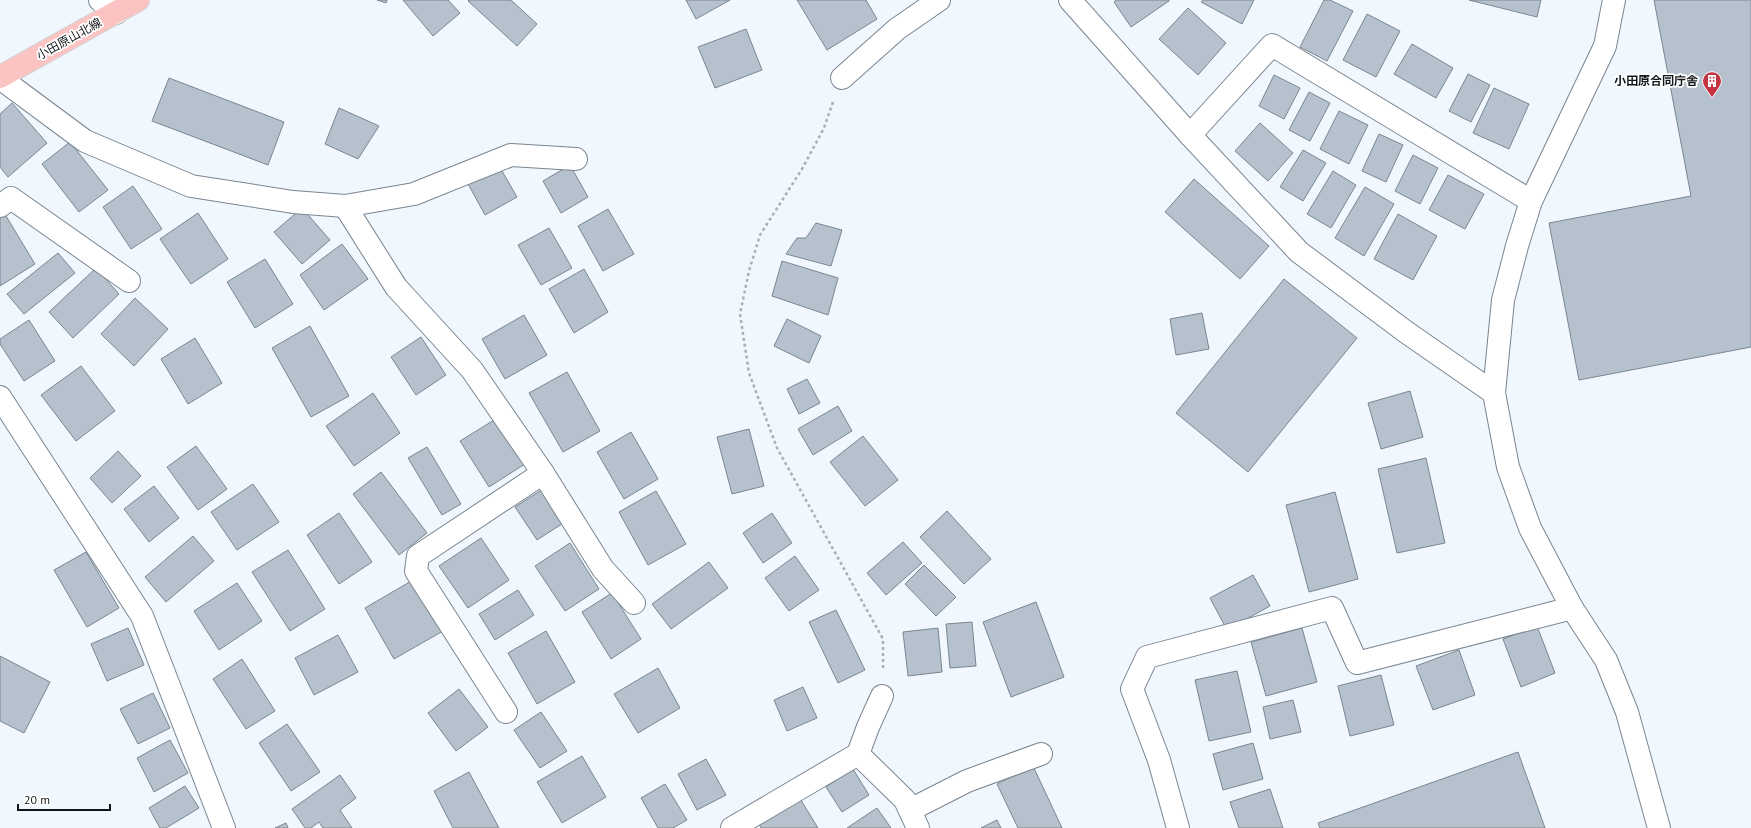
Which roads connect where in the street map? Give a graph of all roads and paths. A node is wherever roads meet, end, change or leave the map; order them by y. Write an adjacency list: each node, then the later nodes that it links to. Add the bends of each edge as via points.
1 (138, 0): 5 (main road, 小田原山北線)
2 (939, 0): 7 (street, via 897,30)
3 (1070, 0): 8 (street)
4 (1614, 0): 10 (street, via 1605,46)
5 (108, 7): 6 (main road, 小田原山北線)
6 (0, 78): 12 (street, via 85,141 191,186 294,202)
7 (842, 78): 19 (path, via 820,135 799,175 760,235 740,314 749,373 777,448 883,639)
8 (1190, 135): 10 (street, via 1272,45); 14 (street, via 1299,252 1406,332)
9 (576, 159): 12 (street, via 512,154 414,194)
10 (1532, 200): 14 (street, via 1503,300)
11 (0, 206): 13 (street, via 11,198)
12 (345, 206): 16 (street, via 396,287 472,370)
13 (129, 280)
14 (1494, 393): 18 (street, via 1508,467 1530,528)
15 (0, 396): 24 (street, via 142,616)
16 (543, 473): 17 (street, via 603,569); 20 (street, via 418,556 416,571)
17 (634, 602)
18 (1572, 608): 26 (street, via 1356,663 1332,608 1147,657 1132,689 1160,760); 27 (street, via 1609,666 1627,712)
19 (882, 696): 21 (street)
20 (506, 712)
21 (858, 754): 23 (street, via 905,800); 25 (street)
22 (1041, 754): 23 (street, via 967,781)
23 (914, 819)
24 (224, 828)
25 (732, 828)
26 (1178, 828)
27 (1659, 828)

